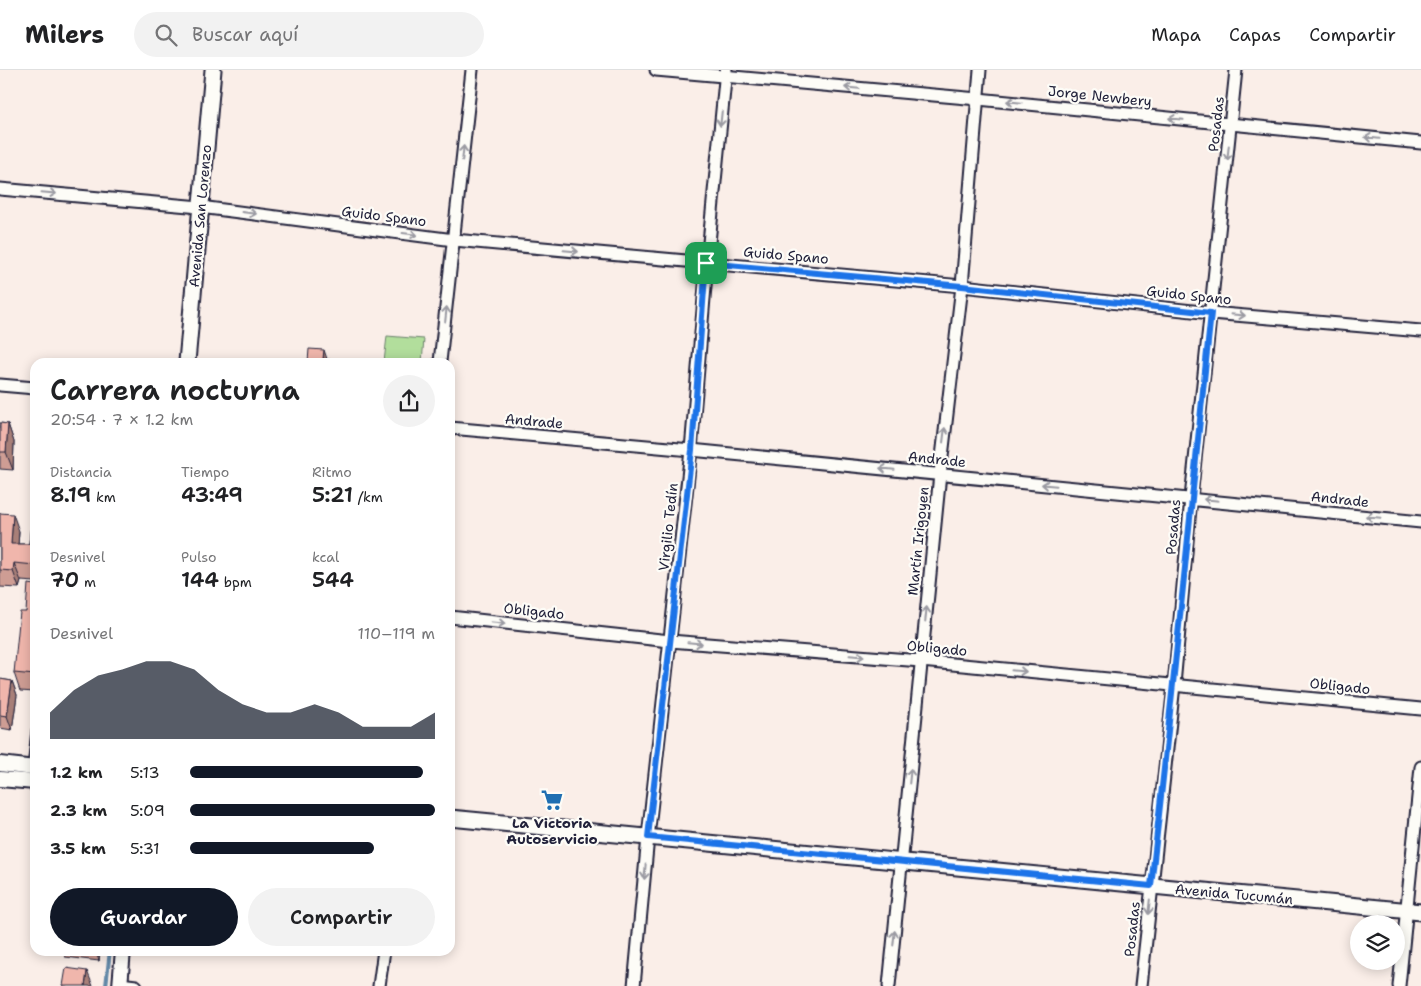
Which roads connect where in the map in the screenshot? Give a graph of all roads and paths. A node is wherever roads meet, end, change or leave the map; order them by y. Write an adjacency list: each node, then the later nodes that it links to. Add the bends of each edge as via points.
1 (213, 70): 11 (main road, Avenida San Lorenzo)
2 (472, 70): 12 (street, one-way to 2)
3 (656, 70): 6 (street, Jorge Newbery)
4 (980, 70): 7 (street, Martín Irigoyen)
5 (1236, 70): 8 (street, Posadas)
6 (726, 73): 7 (street, Jorge Newbery, one-way to 6); 13 (street, Virgilio Tedín, one-way to 13)
7 (978, 99): 8 (street, Jorge Newbery, one-way to 7); 14 (street, Martín Irigoyen)
8 (1231, 124): 9 (street, Jorge Newbery, one-way to 8); 15 (street, Posadas, one-way to 15)
9 (1421, 143)
10 (0, 189): 11 (street, Guido Spano, one-way to 11)
11 (200, 207): 12 (street, Guido Spano, one-way to 12); 17 (main road, Avenida San Lorenzo)
12 (454, 240): 13 (street, Guido Spano, one-way to 13); 18 (street, one-way to 12)
13 (706, 263): 14 (street, Guido Spano); 22 (street, Virgilio Tedín)
14 (962, 286): 15 (street, Guido Spano); 23 (street, Martín Irigoyen, one-way to 14)
15 (1211, 313): 16 (street, Guido Spano, one-way to 16); 24 (street, Posadas)
16 (1421, 331)
17 (187, 358)
18 (440, 358)
19 (0, 385): 20 (street)
20 (30, 388)
21 (455, 428): 22 (street, Andrade)
22 (692, 450): 23 (street, Andrade, one-way to 22); 27 (street, Virgilio Tedín)
23 (940, 474): 24 (street, Andrade, one-way to 23); 28 (street, Martín Irigoyen, one-way to 23)
24 (1191, 498): 25 (street, Andrade, one-way to 24); 29 (street, Posadas)
25 (1421, 522)
26 (455, 618): 27 (street, Obligado, one-way to 27)
27 (670, 641): 28 (street, Obligado, one-way to 28); 37 (street, Virgilio Tedín)
28 (921, 661): 29 (street, Obligado, one-way to 29); 38 (street, Martín Irigoyen, one-way to 28)
29 (1174, 685): 30 (street, Obligado); 39 (street, Posadas)
30 (1421, 709)
31 (0, 764): 32 (street)
32 (30, 767)
33 (1421, 767): 40 (street)
34 (0, 779): 35 (street)
35 (30, 782)
36 (455, 818): 37 (main road, Avenida Tucumán)
37 (648, 837): 38 (main road, Avenida Tucumán); 46 (street, Virgilio Tedín, one-way to 46)
38 (902, 862): 39 (main road, Avenida Tucumán); 47 (street, Martín Irigoyen, one-way to 38)
39 (1151, 886): 40 (main road, Avenida Tucumán); 48 (street, Posadas, one-way to 48)
40 (1414, 911): 49 (street)
41 (122, 956): 43 (street)
42 (383, 956): 45 (street)
43 (120, 985): 44 (street)
44 (136, 986)
45 (380, 986)
46 (634, 986)
47 (889, 986)
48 (1141, 986)
49 (1400, 986)

